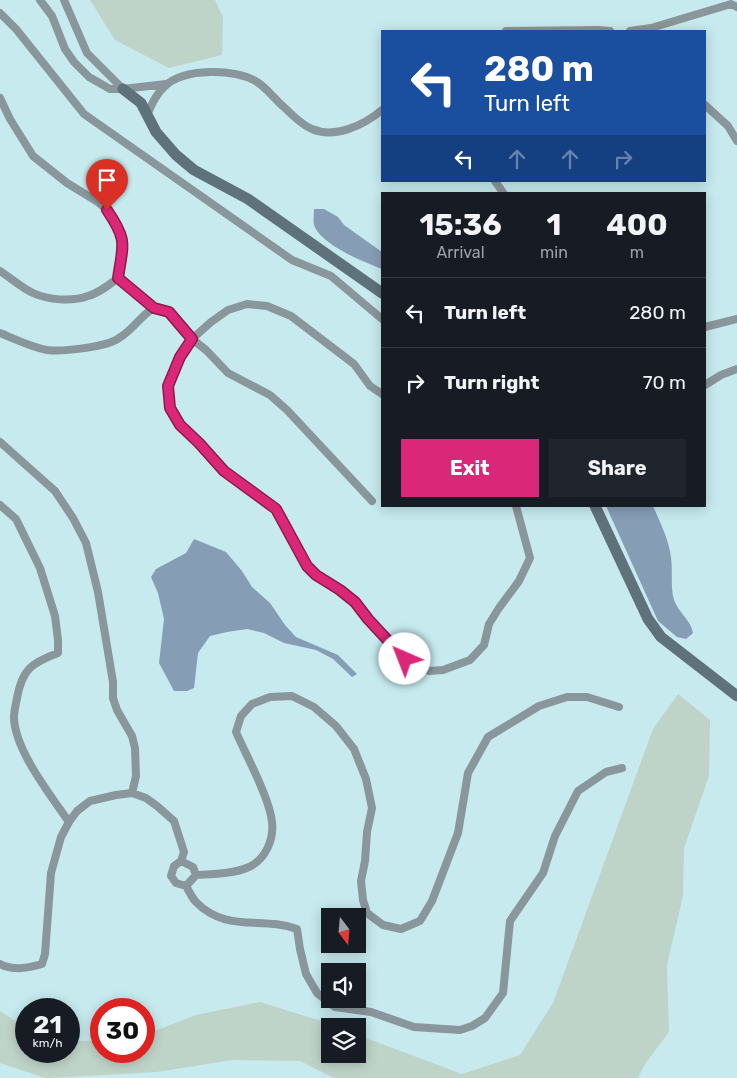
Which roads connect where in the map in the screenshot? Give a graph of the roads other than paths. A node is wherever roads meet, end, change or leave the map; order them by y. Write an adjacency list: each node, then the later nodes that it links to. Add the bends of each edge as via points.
1 (40, 0): 9 (street, via 52,16 65,49 74,62 89,77 110,89)
2 (64, 0): 9 (street, via 87,53)
3 (737, 7): 5 (street, via 731,4)
4 (0, 13): 19 (street, via 84,114 292,260 330,276)
5 (670, 23): 6 (street); 7 (street)
6 (637, 30)
7 (672, 30)
8 (166, 84): 9 (street); 12 (street, via 191,73 226,72 248,77 310,128 326,133 346,131); 13 (street, via 155,96)
9 (123, 89): 13 (street, via 141,103)
10 (0, 98): 16 (street, via 33,156 98,202 117,225 124,241)
11 (706, 106): 14 (street, via 728,126)
12 (381, 111)
13 (147, 115): 17 (street, via 156,132 194,170 248,199)
14 (737, 141)
15 (0, 272): 16 (street, via 33,293 68,299 86,297)
16 (118, 278): 18 (street)
17 (381, 292)
18 (154, 308): 22 (street, via 118,339 90,348 48,350); 23 (street, via 169,312)
19 (381, 318)
20 (737, 319): 21 (street)
21 (706, 327)
22 (0, 333)
23 (192, 339): 26 (street, via 228,310 247,304 267,306 291,316 336,350); 28 (street, via 228,373 270,395 287,410); 30 (street, via 180,357 168,386 170,408 180,425 224,471 276,509 307,566 355,602 405,659 429,671 443,670 470,660 484,645 489,624 519,582 530,558)
24 (737, 369): 25 (street)
25 (706, 384)
26 (381, 393)
27 (0, 442): 35 (street, via 55,491 86,543 98,592 113,698 135,748 136,776)
28 (372, 501)
29 (0, 505): 36 (street, via 16,519 40,568 58,640 58,653 31,666 20,681 14,718 20,741 34,771)
30 (516, 507)
31 (595, 507): 32 (street, via 648,619 661,637)
32 (737, 696)
33 (619, 707): 38 (street, via 587,698 567,697 539,706 488,737 468,773 458,833 432,900 420,921 401,929 383,925 367,913 363,900 361,881 372,808 354,749 336,726 314,707 292,696 270,697 252,704 241,716 236,732 265,797 273,836 265,854 250,866 231,872)
34 (622, 768): 39 (street, via 606,772 578,791 555,836 543,873 510,921 502,993 485,1018 460,1030 414,1027 371,1012 335,1007 317,993 306,974 298,929 284,924 229,922 196,902)
35 (132, 793): 36 (street, via 90,801); 37 (street, via 146,798 174,821 184,852)
36 (69, 822): 40 (street, via 50,873 42,964 8,968)
37 (182, 861): 38 (street, via 193,867); 39 (street, via 174,866 171,876 176,883)
38 (196, 875): 39 (street)
39 (186, 886)
40 (0, 964)

